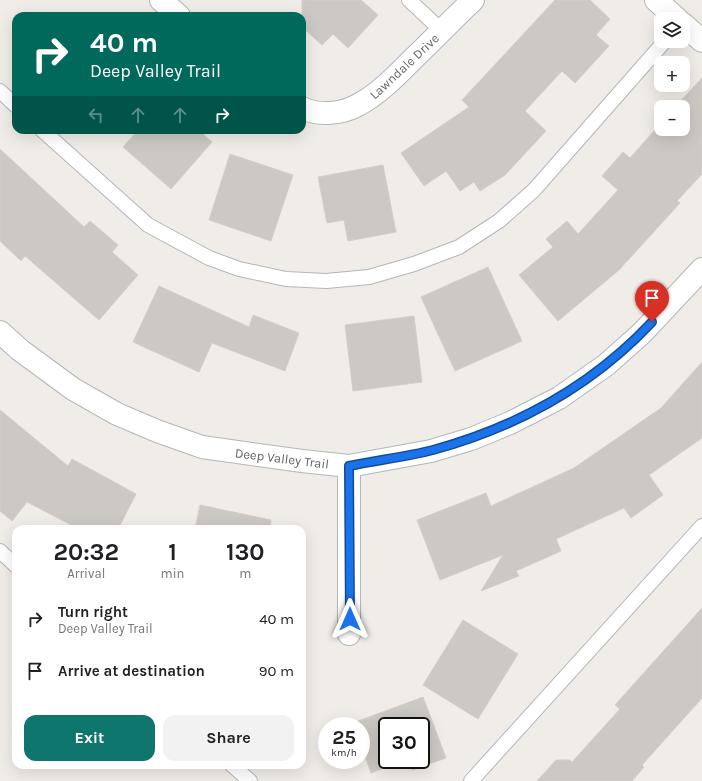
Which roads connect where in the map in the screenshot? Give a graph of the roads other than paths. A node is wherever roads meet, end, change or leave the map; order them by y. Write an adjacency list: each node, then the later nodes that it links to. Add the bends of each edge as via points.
1 (161, 0): 5 (street)
2 (409, 0): 8 (lane)
3 (473, 0): 8 (street, Lawndale Drive)
4 (656, 0): 6 (street)
5 (174, 12)
6 (669, 12)
7 (690, 30): 9 (street)
8 (442, 31): 13 (street, Lawndale Drive, via 374,95 357,106 333,114)
9 (702, 41)
10 (659, 48): 14 (lane, via 534,190 499,221 458,247 414,264 369,277 326,281 286,279 239,269 210,258 148,224)
11 (0, 91): 12 (lane)
12 (12, 102)
13 (306, 110)
14 (47, 134)
15 (702, 269): 17 (street, Deep Valley Trail, via 642,333 606,365 559,398 471,439 431,451)
16 (0, 332): 17 (street, Deep Valley Trail, via 73,389 117,414 157,431 202,447)
17 (349, 466): 21 (street)
18 (702, 526): 24 (lane)
19 (0, 551): 20 (lane)
20 (12, 562)
21 (350, 634)
22 (236, 769): 23 (lane)
23 (250, 781)
24 (471, 781)

